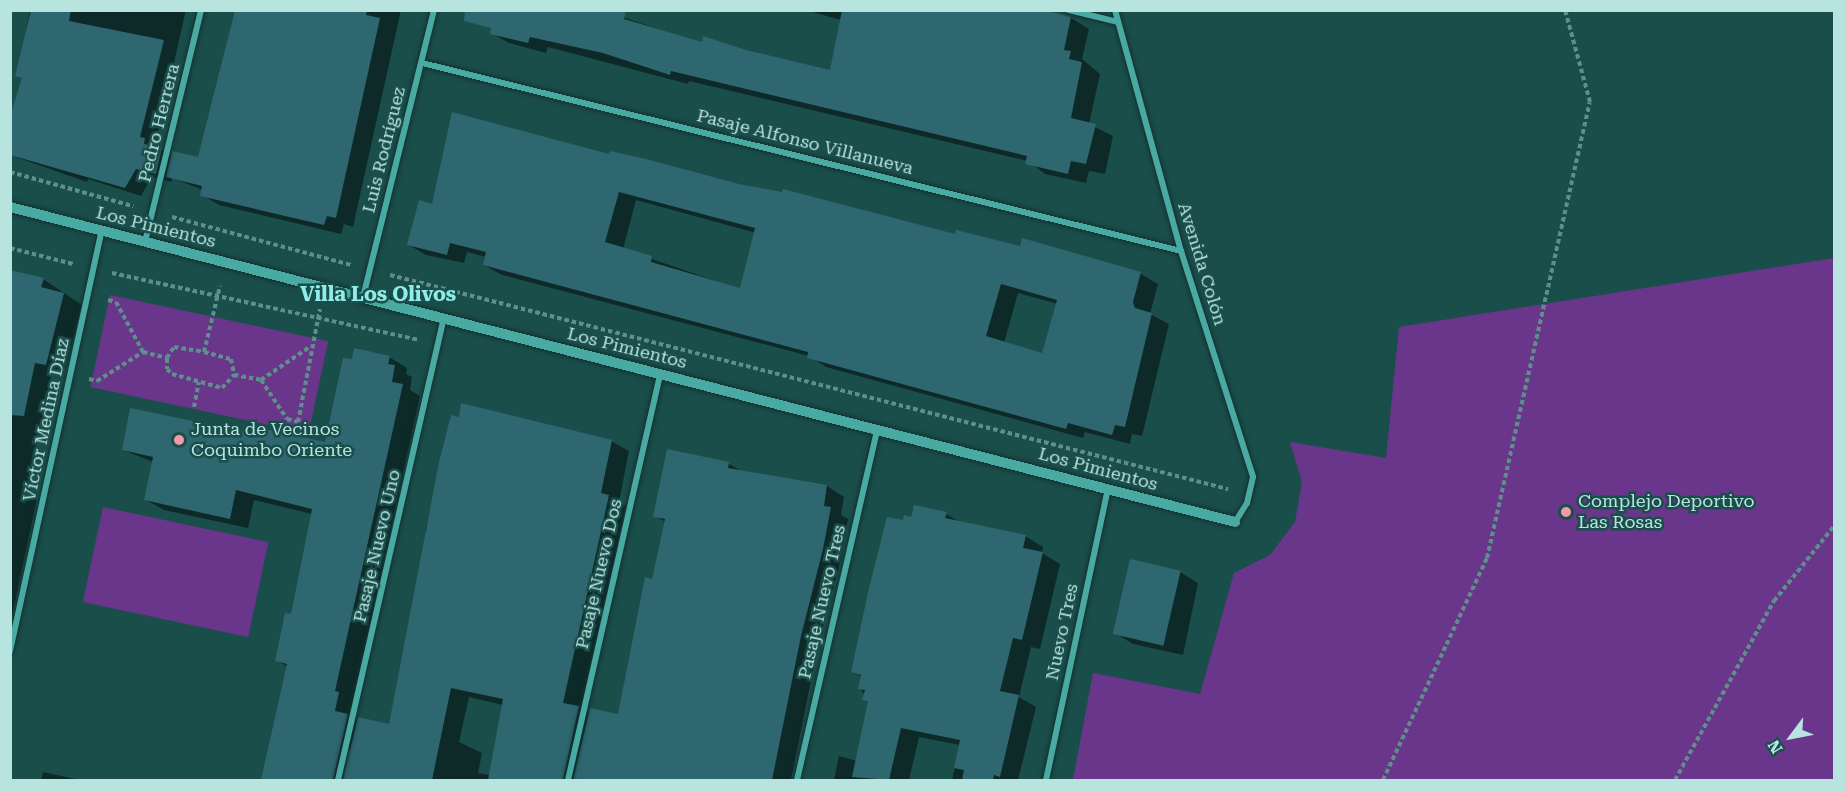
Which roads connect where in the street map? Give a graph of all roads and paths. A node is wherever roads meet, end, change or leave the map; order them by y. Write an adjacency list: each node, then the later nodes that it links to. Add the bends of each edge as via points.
1 (201, 10): 10 (street, Pedro Herrera)
2 (434, 10): 7 (street, Luis Rodríguez)
3 (1069, 10): 6 (street)
4 (1115, 10): 6 (street, Avenida Colón)
5 (1565, 10): 40 (path, via 1590,102 1487,558)
6 (1118, 22): 13 (street, Avenida Colón)
7 (422, 63): 13 (street, Pasaje Alfonso Villanueva); 15 (street, Luis Rodríguez)
8 (10, 172): 10 (path)
9 (10, 207): 11 (street, Los Pimientos)
10 (153, 212): 12 (street, Pedro Herrera); 15 (path)
11 (102, 230): 12 (street, Los Pimientos); 17 (street, Víctor Medina Díaz)
12 (145, 242): 14 (street, Los Pimientos)
13 (1181, 251): 32 (street, Avenida Colón, via 1253,477)
14 (225, 262): 16 (street, Los Pimientos); 22 (path)
15 (369, 270): 18 (street, Luis Rodríguez); 32 (path)
16 (326, 288): 18 (street, Los Pimientos); 20 (path)
17 (88, 295): 21 (path, via 116,302); 24 (street, Víctor Medina Díaz)
18 (363, 297): 19 (street, Los Pimientos)
19 (444, 318): 25 (street, Los Pimientos); 36 (street, Pasaje Nuevo Uno)
20 (312, 346): 27 (path); 27 (path, via 298,422 287,419)
21 (144, 352): 23 (path); 24 (path, via 97,381)
22 (204, 352): 23 (path, via 174,347); 26 (path, via 231,359)
23 (167, 358): 28 (path, via 167,369 172,375)
24 (72, 374): 35 (street, Víctor Medina Díaz)
25 (660, 374): 30 (street, Los Pimientos); 37 (street, Pasaje Nuevo Dos)
26 (234, 375): 27 (path); 28 (path, via 222,388)
27 (261, 380)
28 (199, 382): 29 (path)
29 (194, 407)
30 (877, 430): 31 (street, Los Pimientos); 38 (street, Pasaje Nuevo Tres)
31 (1108, 489): 33 (street, Los Pimientos); 39 (street, Nuevo Tres)
32 (1249, 495): 33 (street, Avenida Colón)
33 (1235, 522)
34 (1834, 526): 41 (path, via 1774,601)
35 (10, 651)
36 (338, 780)
37 (568, 780)
38 (796, 780)
39 (1046, 780)
40 (1383, 780)
41 (1675, 780)

